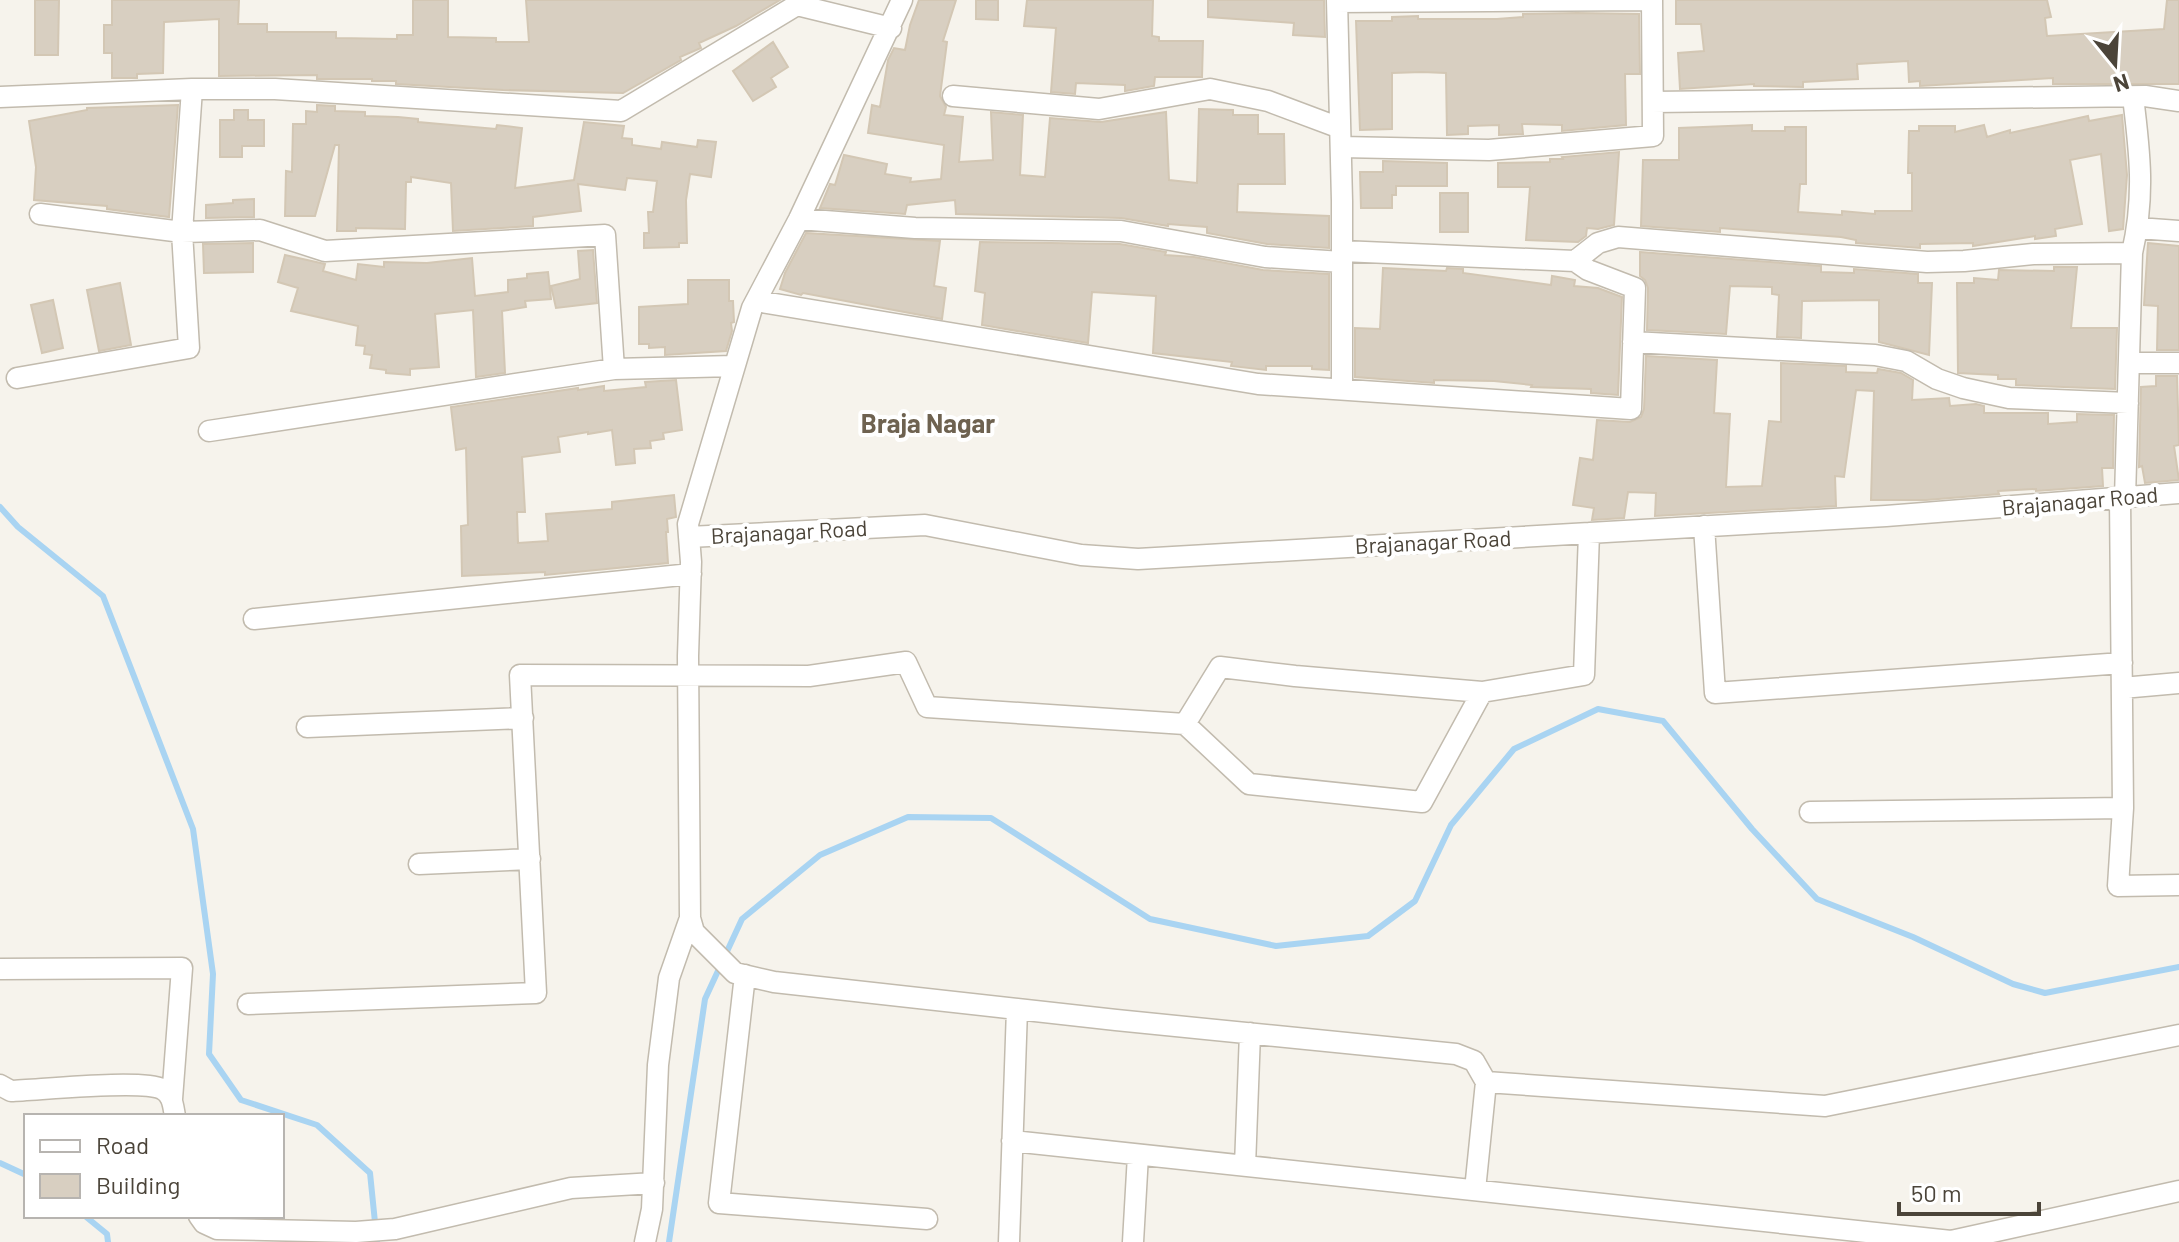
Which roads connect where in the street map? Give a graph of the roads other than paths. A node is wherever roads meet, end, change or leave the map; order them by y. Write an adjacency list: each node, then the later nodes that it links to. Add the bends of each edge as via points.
1 (902, 0): 5 (street)
2 (1652, 0): 3 (street); 11 (street)
3 (1337, 1): 12 (street)
4 (785, 5): 5 (street); 6 (street, via 621,111 275,89)
5 (891, 28): 14 (street)
6 (192, 89): 8 (street); 17 (street)
7 (953, 96): 12 (street, via 1099,109 1210,89 1268,101)
8 (0, 97)
9 (2133, 97): 10 (street); 11 (street); 15 (street, via 2142,165)
10 (2179, 101)
11 (1653, 102): 12 (street, via 1653,136 1489,150)
12 (1340, 137): 19 (street)
13 (40, 214): 17 (street)
14 (799, 219): 19 (street, via 915,228 1121,231 1265,257); 21 (street)
15 (2138, 228): 16 (street); 18 (street)
16 (2179, 231)
17 (182, 232): 26 (street, via 260,230 325,251 605,235); 27 (street, via 189,348)
18 (2132, 253): 20 (street, via 1927,262 1618,237 1598,243); 23 (street)
19 (1342, 256): 20 (street); 28 (street)
20 (1575, 261): 22 (street, via 1635,288)
21 (756, 301): 25 (street); 28 (street, via 1258,384)
22 (1633, 342): 28 (street, via 1631,409); 29 (street, via 1875,355 1906,361 1963,388 2009,398)
23 (2129, 363): 24 (street); 29 (street)
24 (2179, 363)
25 (734, 366): 26 (street); 35 (street, via 688,524)
26 (614, 369): 30 (street)
27 (17, 378)
28 (1342, 389)
29 (2128, 403): 32 (street)
30 (209, 431)
31 (2179, 493): 32 (street, Brajanagar Road)
32 (2123, 498): 33 (street, Brajanagar Road); 38 (street)
33 (1704, 526): 34 (street, Brajanagar Road); 38 (street, via 1715,693)
34 (1589, 533): 35 (street, Brajanagar Road, via 1138,559 1081,555 925,525); 42 (street, via 1584,675)
35 (689, 537): 36 (street)
36 (691, 574): 37 (street); 39 (street)
37 (254, 619)
38 (2122, 663): 41 (street)
39 (689, 676): 43 (street, via 520,675); 44 (street, via 809,676 906,662 927,707); 51 (street)
40 (2179, 683): 41 (street)
41 (2122, 688): 46 (street)
42 (1482, 692): 44 (street, via 1220,667); 44 (street, via 1422,802 1249,784)
43 (523, 718): 45 (street); 48 (street)
44 (1185, 724)
45 (307, 727)
46 (2123, 808): 47 (street); 50 (street, via 2118,886)
47 (1810, 812)
48 (530, 859): 49 (street); 54 (street, via 536,993)
49 (419, 864)
50 (2179, 885)
51 (692, 925): 53 (street); 64 (street, via 669,978 658,1065)
52 (0, 969): 60 (street, via 182,968)
53 (740, 974): 55 (street); 68 (street, via 719,1203)
54 (248, 1004)
55 (1017, 1009): 56 (street); 61 (street)
56 (1250, 1033): 58 (street, via 1456,1054 1474,1061); 63 (street)
57 (2179, 1035): 58 (street, via 1825,1106)
58 (1486, 1082): 65 (street)
59 (0, 1085): 60 (street, via 11,1091 140,1085 162,1090)
60 (174, 1107)
61 (1012, 1141): 62 (street); 70 (street)
62 (1138, 1155): 63 (street); 71 (street)
63 (1245, 1166): 65 (street)
64 (654, 1183): 67 (street, via 571,1188 395,1229 217,1229); 69 (street)
65 (1475, 1190): 66 (street, via 1951,1241)
66 (2179, 1191)
67 (200, 1218)
68 (927, 1219)
69 (645, 1242)
70 (1009, 1242)
71 (1133, 1242)

